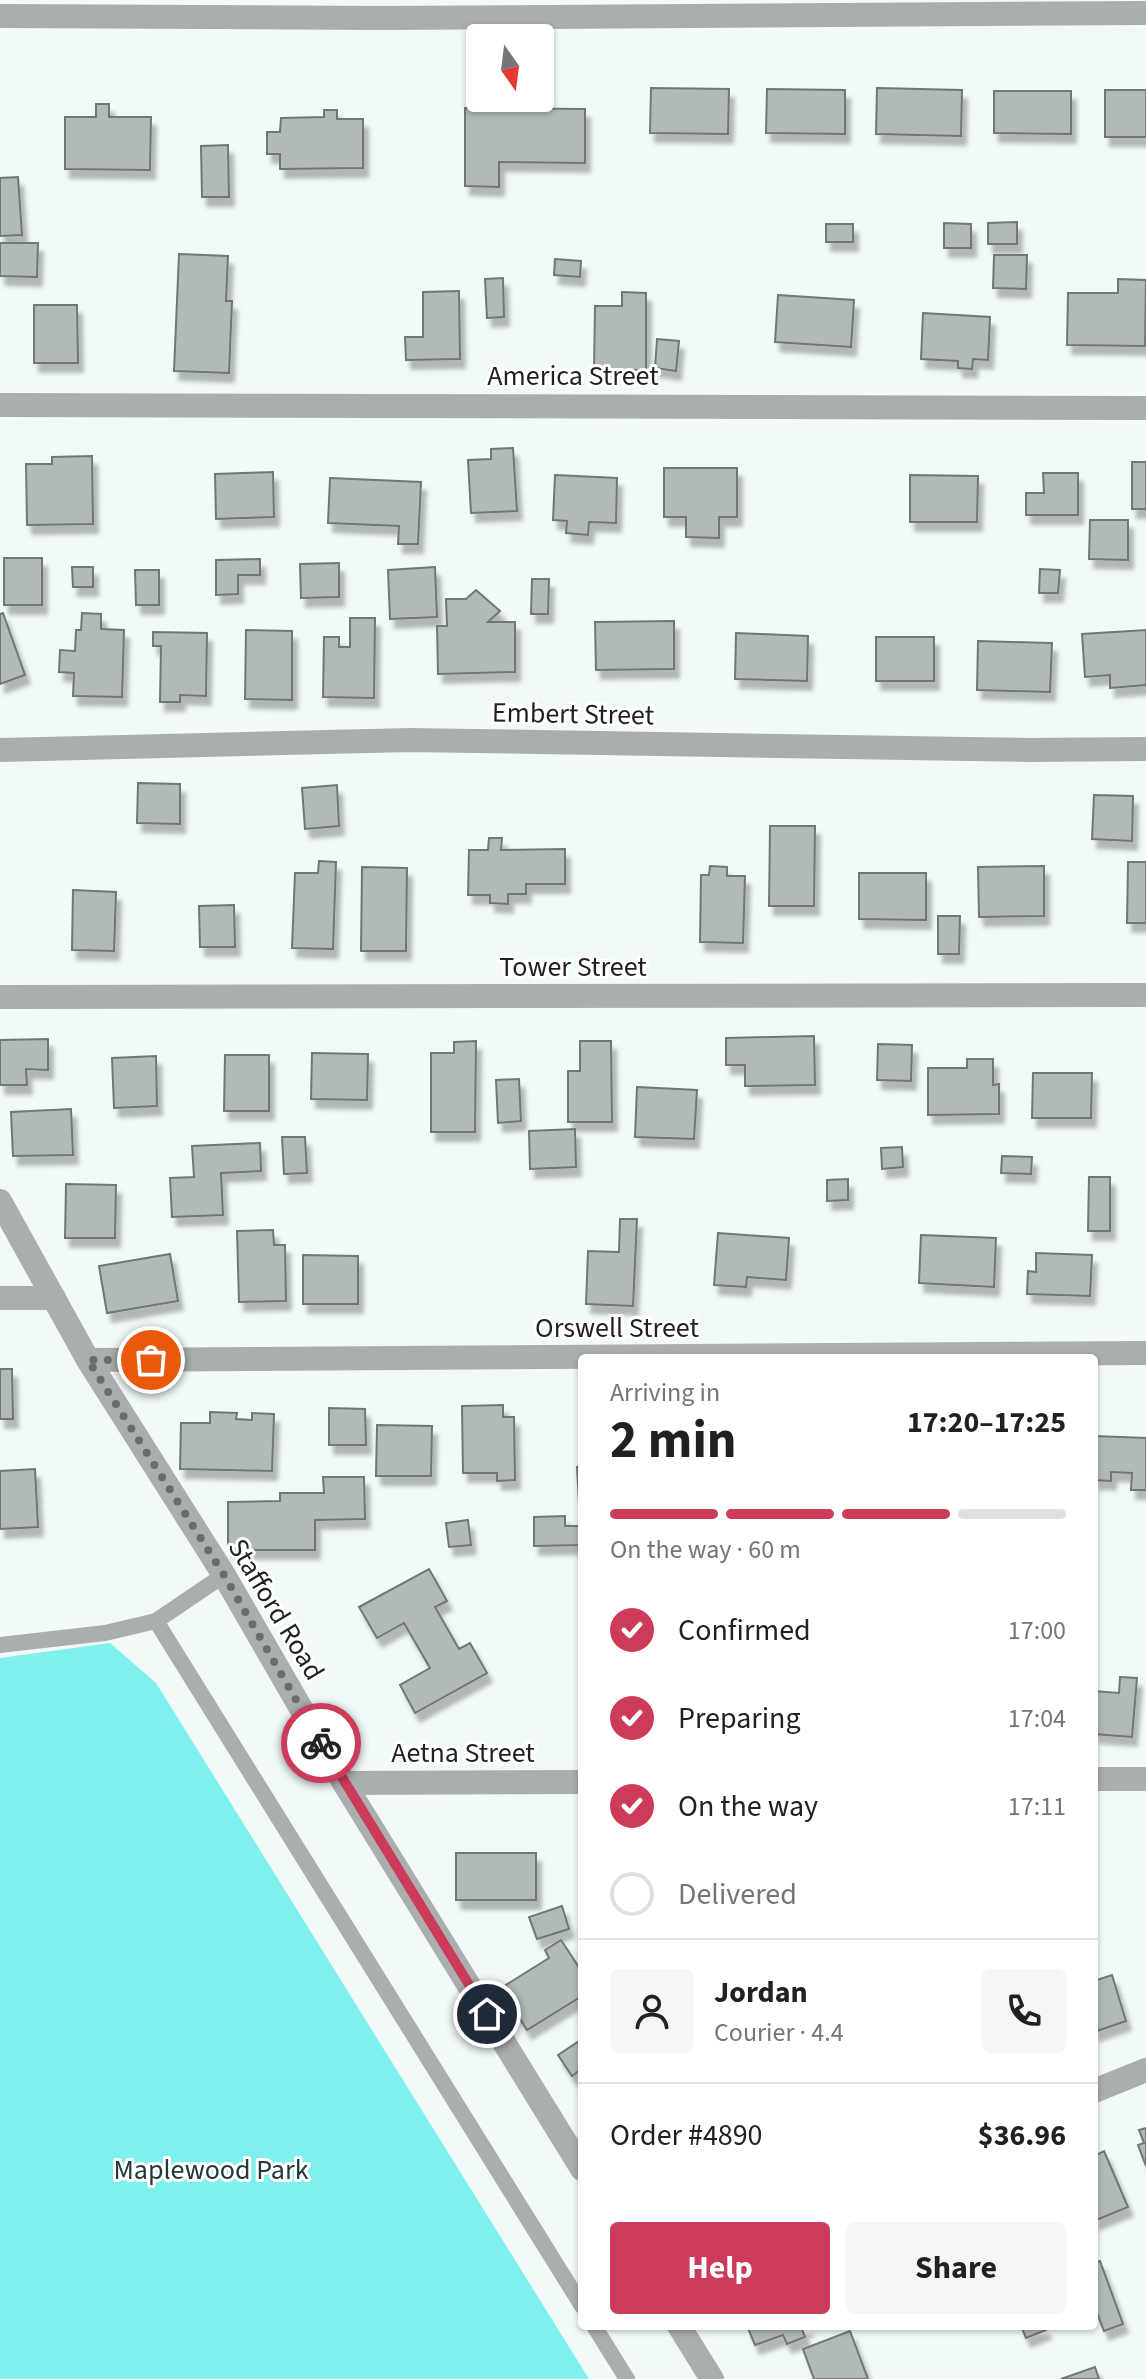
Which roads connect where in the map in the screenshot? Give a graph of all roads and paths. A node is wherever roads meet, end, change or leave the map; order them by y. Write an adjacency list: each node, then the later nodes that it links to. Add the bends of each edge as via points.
1 (685, 7): 2 (street); 3 (street, via 379,18)
2 (1146, 13)
3 (0, 16)
4 (0, 405): 5 (street, America Street)
5 (1146, 408)
6 (1146, 749): 7 (street, Embert Street, via 410,740)
7 (0, 750)
8 (1146, 995): 9 (street, Tower Street)
9 (0, 997)
10 (0, 1201): 12 (street, Stafford Road)
11 (0, 1298): 12 (street)
12 (54, 1298): 16 (street, Stafford Road)
13 (1146, 1353): 14 (street, Orswell Street)
14 (995, 1354)
15 (578, 1357): 16 (street, Orswell Street)
16 (88, 1360): 17 (street, Stafford Road)
17 (224, 1575): 18 (lane); 23 (street, Stafford Road)
18 (156, 1621): 19 (lane, via 105,1633); 27 (lane)
19 (0, 1645)
20 (1098, 1779): 21 (street)
21 (1146, 1779)
22 (578, 1782): 23 (street, Aetna Street)
23 (344, 1783): 26 (street, Stafford Road)
24 (1146, 2070): 25 (street)
25 (1098, 2089)
26 (578, 2163)
27 (578, 2300)
28 (596, 2330): 30 (lane)
29 (681, 2330): 31 (street)
30 (627, 2379)
31 (712, 2379)

